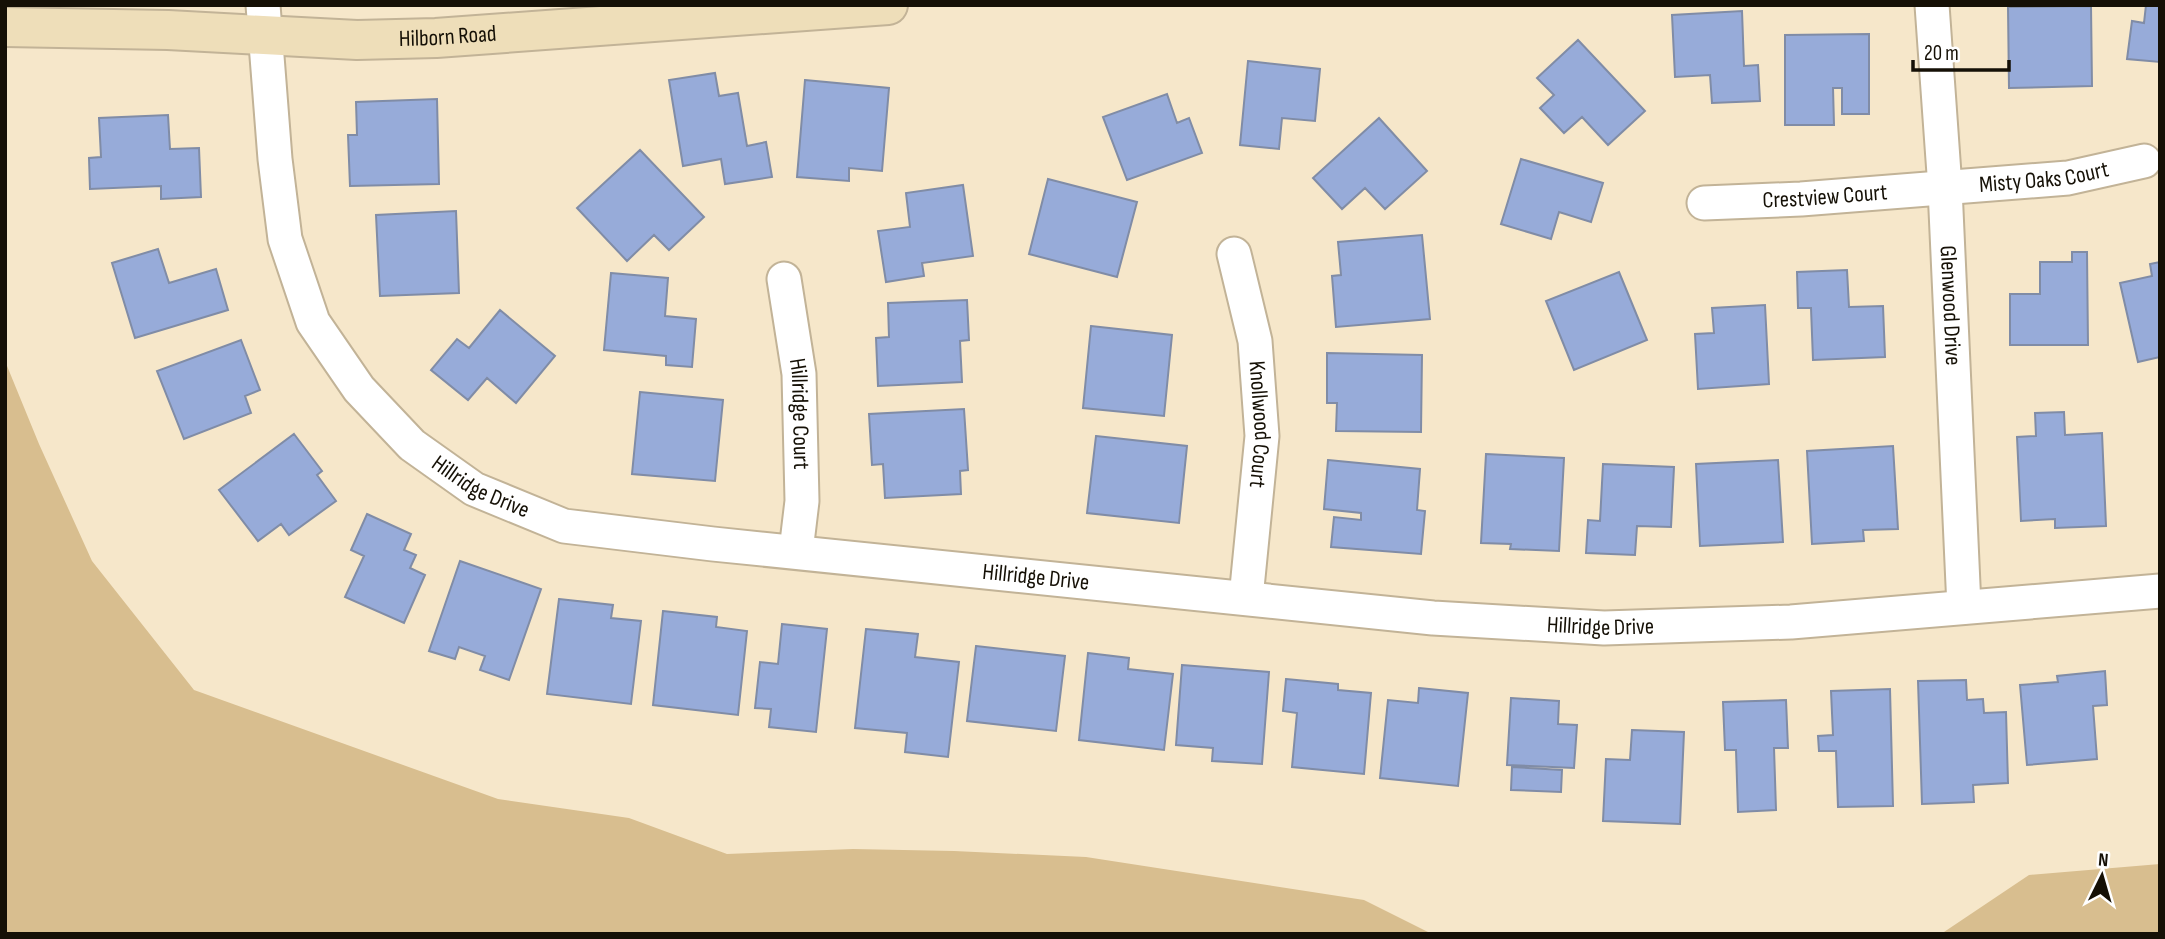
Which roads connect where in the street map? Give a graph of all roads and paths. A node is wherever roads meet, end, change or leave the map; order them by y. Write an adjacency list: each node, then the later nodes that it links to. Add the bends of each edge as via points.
1 (888, 5): 3 (street, Hilborn Road, via 357,40)
2 (1932, 5): 6 (street, Glenwood Drive)
3 (264, 20): 4 (street, Hilborn Road, via 168,30); 10 (street, Hillridge Drive, via 285,239 313,322 359,389 412,445 474,489 564,526)
4 (5, 27)
5 (2144, 161): 6 (street, Misty Oaks Court, via 2067,178)
6 (1945, 188): 7 (street, Crestview Court); 13 (street, Glenwood Drive)
7 (1704, 203)
8 (1234, 254): 12 (street, Knollwood Court, via 1255,341 1262,436)
9 (784, 279): 10 (street, Hillridge Court, via 799,374 802,501)
10 (796, 551): 12 (street, Hillridge Drive)
11 (2160, 591): 13 (street, Hillridge Drive)
12 (1246, 598): 13 (street, Hillridge Drive, via 1433,618 1604,628 1791,622)
13 (1964, 607)

